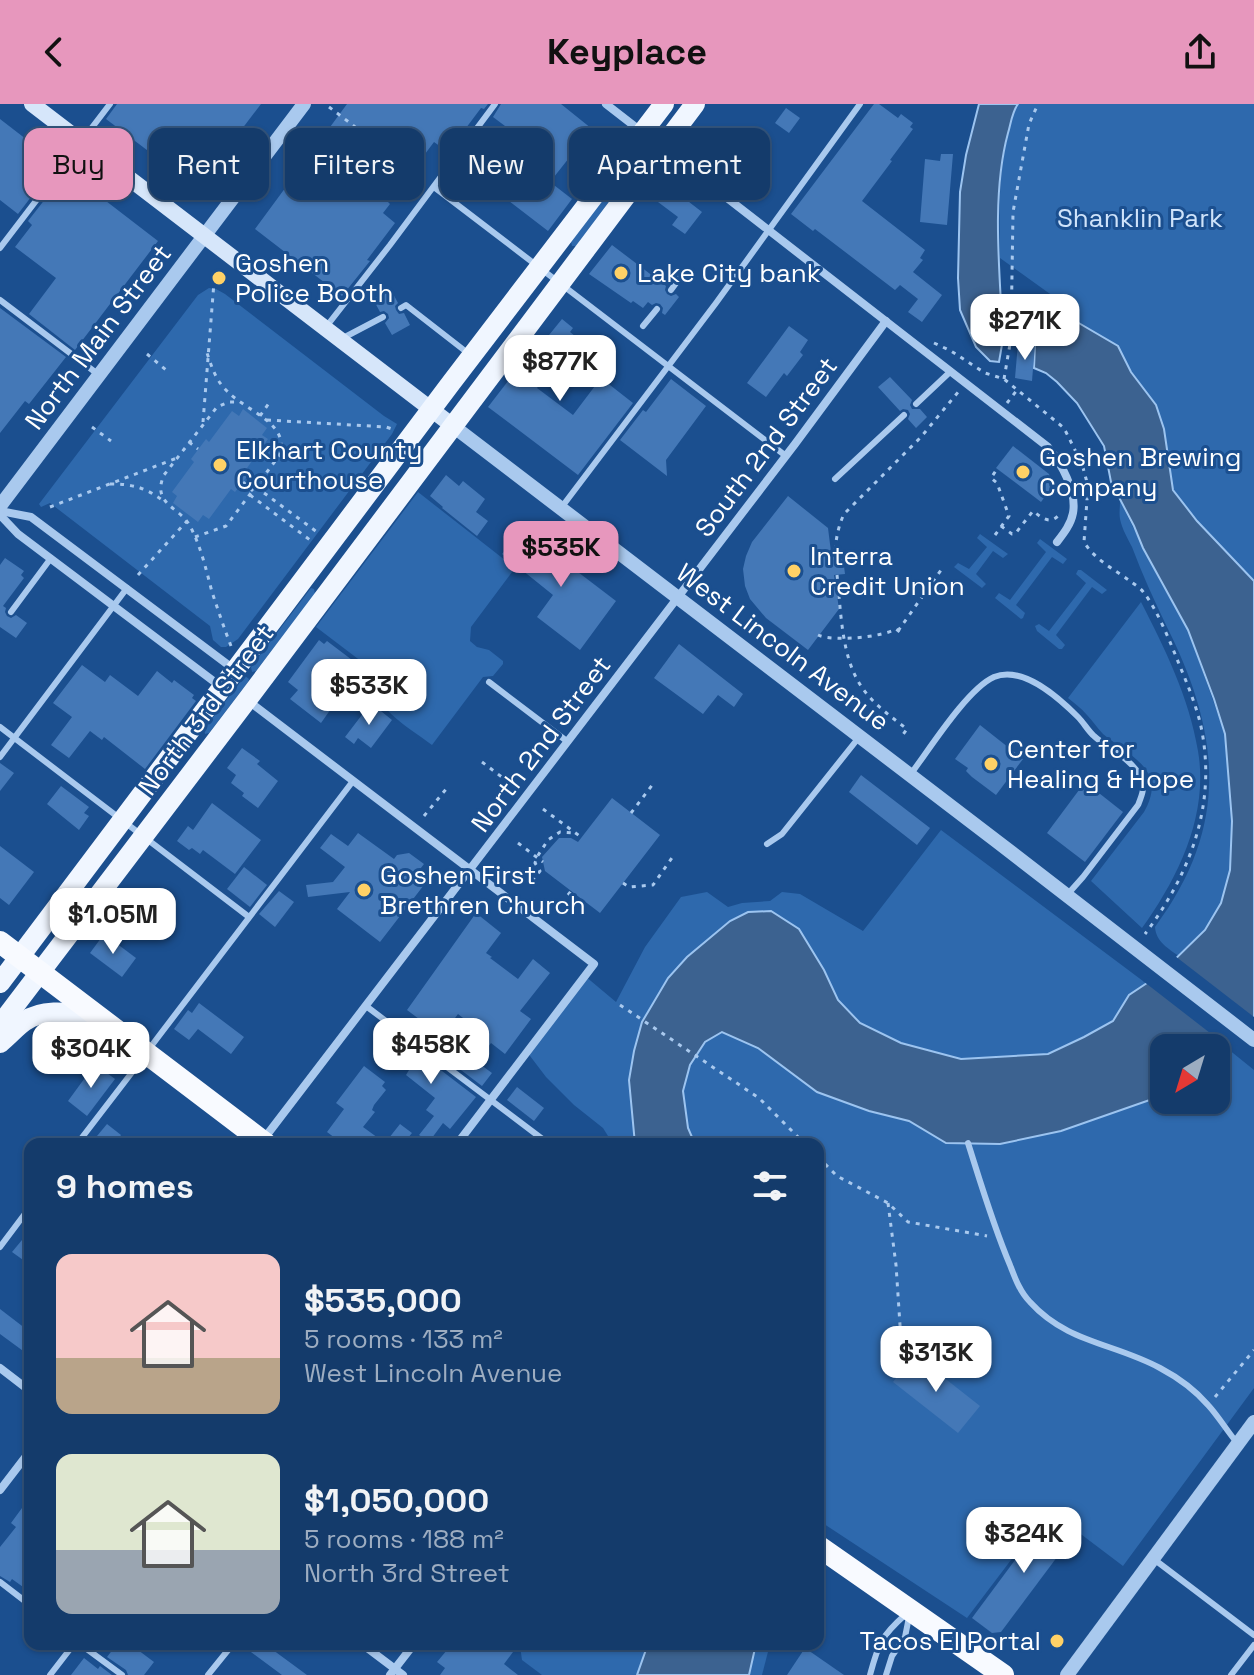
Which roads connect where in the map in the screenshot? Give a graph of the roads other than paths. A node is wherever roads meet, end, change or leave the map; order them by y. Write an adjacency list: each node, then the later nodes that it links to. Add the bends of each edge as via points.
1 (32, 104): 9 (main road, West Lincoln Avenue)
2 (110, 104): 10 (lane)
3 (304, 104): 21 (street, North Main Street)
4 (495, 104): 15 (lane)
5 (606, 104): 11 (street)
6 (664, 104): 12 (main road, North 3rd Street)
7 (695, 104): 13 (main road, North 3rd Street)
8 (860, 104): 20 (lane)
9 (63, 128)
10 (92, 128)
11 (637, 128)
12 (645, 128)
13 (678, 128)
14 (133, 181): 21 (main road, West Lincoln Avenue)
15 (434, 187): 23 (lane); 33 (lane)
16 (37, 200): 22 (lane)
17 (590, 200): 23 (main road, North 3rd Street)
18 (624, 200): 25 (main road, North 3rd Street)
19 (730, 200): 20 (street)
20 (769, 230): 31 (street); 36 (lane)
21 (205, 236): 33 (main road, West Lincoln Avenue); 38 (street, North Main Street)
22 (0, 248)
23 (539, 267): 25 (lane); 35 (main road, North 3rd Street)
24 (685, 271): 26 (lane)
25 (560, 284): 36 (lane); 42 (main road, North 3rd Street)
26 (671, 290)
27 (0, 300): 38 (lane)
28 (401, 308): 35 (lane, via 406,305)
29 (657, 309): 32 (lane)
30 (383, 317): 34 (lane)
31 (886, 321): 37 (street); 43 (street, South 2nd Street)
32 (643, 326)
33 (326, 327): 34 (main road, West Lincoln Avenue)
34 (341, 339): 40 (main road, West Lincoln Avenue)
35 (472, 356): 40 (main road, North 3rd Street)
36 (668, 367): 43 (lane); 45 (lane)
37 (951, 371): 39 (lane); 47 (street, via 1057,458 1073,496 1068,527)
38 (99, 375): 46 (street, North Main Street)
39 (916, 404)
40 (431, 410): 42 (main road, West Lincoln Avenue); 53 (main road, North 3rd Street)
41 (904, 415): 44 (lane)
42 (453, 426): 45 (street, West Lincoln Avenue); 56 (main road, North 3rd Street)
43 (786, 456): 50 (street, South 2nd Street)
44 (835, 479)
45 (561, 508): 50 (street, West Lincoln Avenue)
46 (0, 511): 48 (street, via 18,534); 49 (street, via 31,517)
47 (1057, 542)
48 (51, 558): 51 (street); 52 (lane)
49 (127, 588): 51 (lane); 53 (street)
50 (678, 597): 58 (street, West Lincoln Avenue); 60 (street, North 2nd Street)
51 (114, 606): 55 (street); 59 (lane)
52 (11, 612)
53 (236, 670): 55 (main road, North 3rd Street)
54 (489, 682): 60 (lane)
55 (222, 688): 64 (main road, North 3rd Street)
56 (247, 700): 63 (street); 65 (main road, North 3rd Street)
57 (0, 727): 59 (lane)
58 (860, 736): 62 (street, West Lincoln Avenue); 66 (lane, via 782,834)
59 (15, 738): 61 (lane); 64 (lane)
60 (568, 742): 67 (street, North 2nd Street)
61 (0, 757)
62 (910, 775): 68 (street, West Lincoln Avenue); 68 (lane, via 985,683 1002,675 1033,681 1131,764 1143,783 1138,805)
63 (353, 781): 67 (street); 69 (lane)
64 (121, 820): 65 (lane); 71 (main road, North 3rd Street)
65 (143, 837): 69 (lane); 72 (main road, North 3rd Street)
66 (767, 844)
67 (470, 870): 74 (street, North 2nd Street); 80 (street, via 594,964)
68 (1067, 895): 77 (street, West Lincoln Avenue)
69 (249, 917): 79 (lane)
70 (0, 942): 71 (highway)
71 (19, 957): 72 (highway); 73 (main road, North 3rd Street)
72 (40, 973): 75 (highway); 76 (main road, North 3rd Street)
73 (0, 983)
74 (366, 1006): 80 (lane); 83 (street, North 2nd Street)
75 (97, 1016): 78 (main road, via 35,1016); 79 (highway)
76 (0, 1025)
77 (1254, 1040)
78 (0, 1043)
79 (146, 1053): 81 (lane); 82 (highway)
80 (491, 1099): 84 (street); 85 (lane)
81 (82, 1138)
82 (256, 1138)
83 (267, 1138)
84 (462, 1138)
85 (541, 1138)
86 (968, 1143): 92 (lane, via 999,1238 1028,1300 1080,1338 1160,1368 1208,1405)
87 (24, 1215): 88 (lane)
88 (0, 1247)
89 (0, 1368): 90 (street)
90 (24, 1386)
91 (1252, 1429): 92 (street)
92 (1238, 1444): 96 (street)
93 (24, 1459): 94 (street)
94 (0, 1490)
95 (824, 1550): 99 (highway)
96 (1152, 1559): 100 (lane); 115 (street)
97 (0, 1582): 98 (lane)
98 (24, 1600)
99 (911, 1610): 112 (lane, via 877,1648); 113 (lane, via 905,1637); 114 (highway)
100 (1254, 1635)
101 (1254, 1645): 116 (lane)
102 (69, 1650): 108 (lane)
103 (88, 1650): 109 (lane)
104 (228, 1650): 110 (lane)
105 (368, 1650): 107 (street)
106 (409, 1650): 107 (street)
107 (392, 1672): 111 (street)
108 (50, 1675)
109 (122, 1675)
110 (208, 1675)
111 (403, 1675)
112 (870, 1675)
113 (886, 1675)
114 (1003, 1675)
115 (1067, 1675)
116 (1231, 1675)

